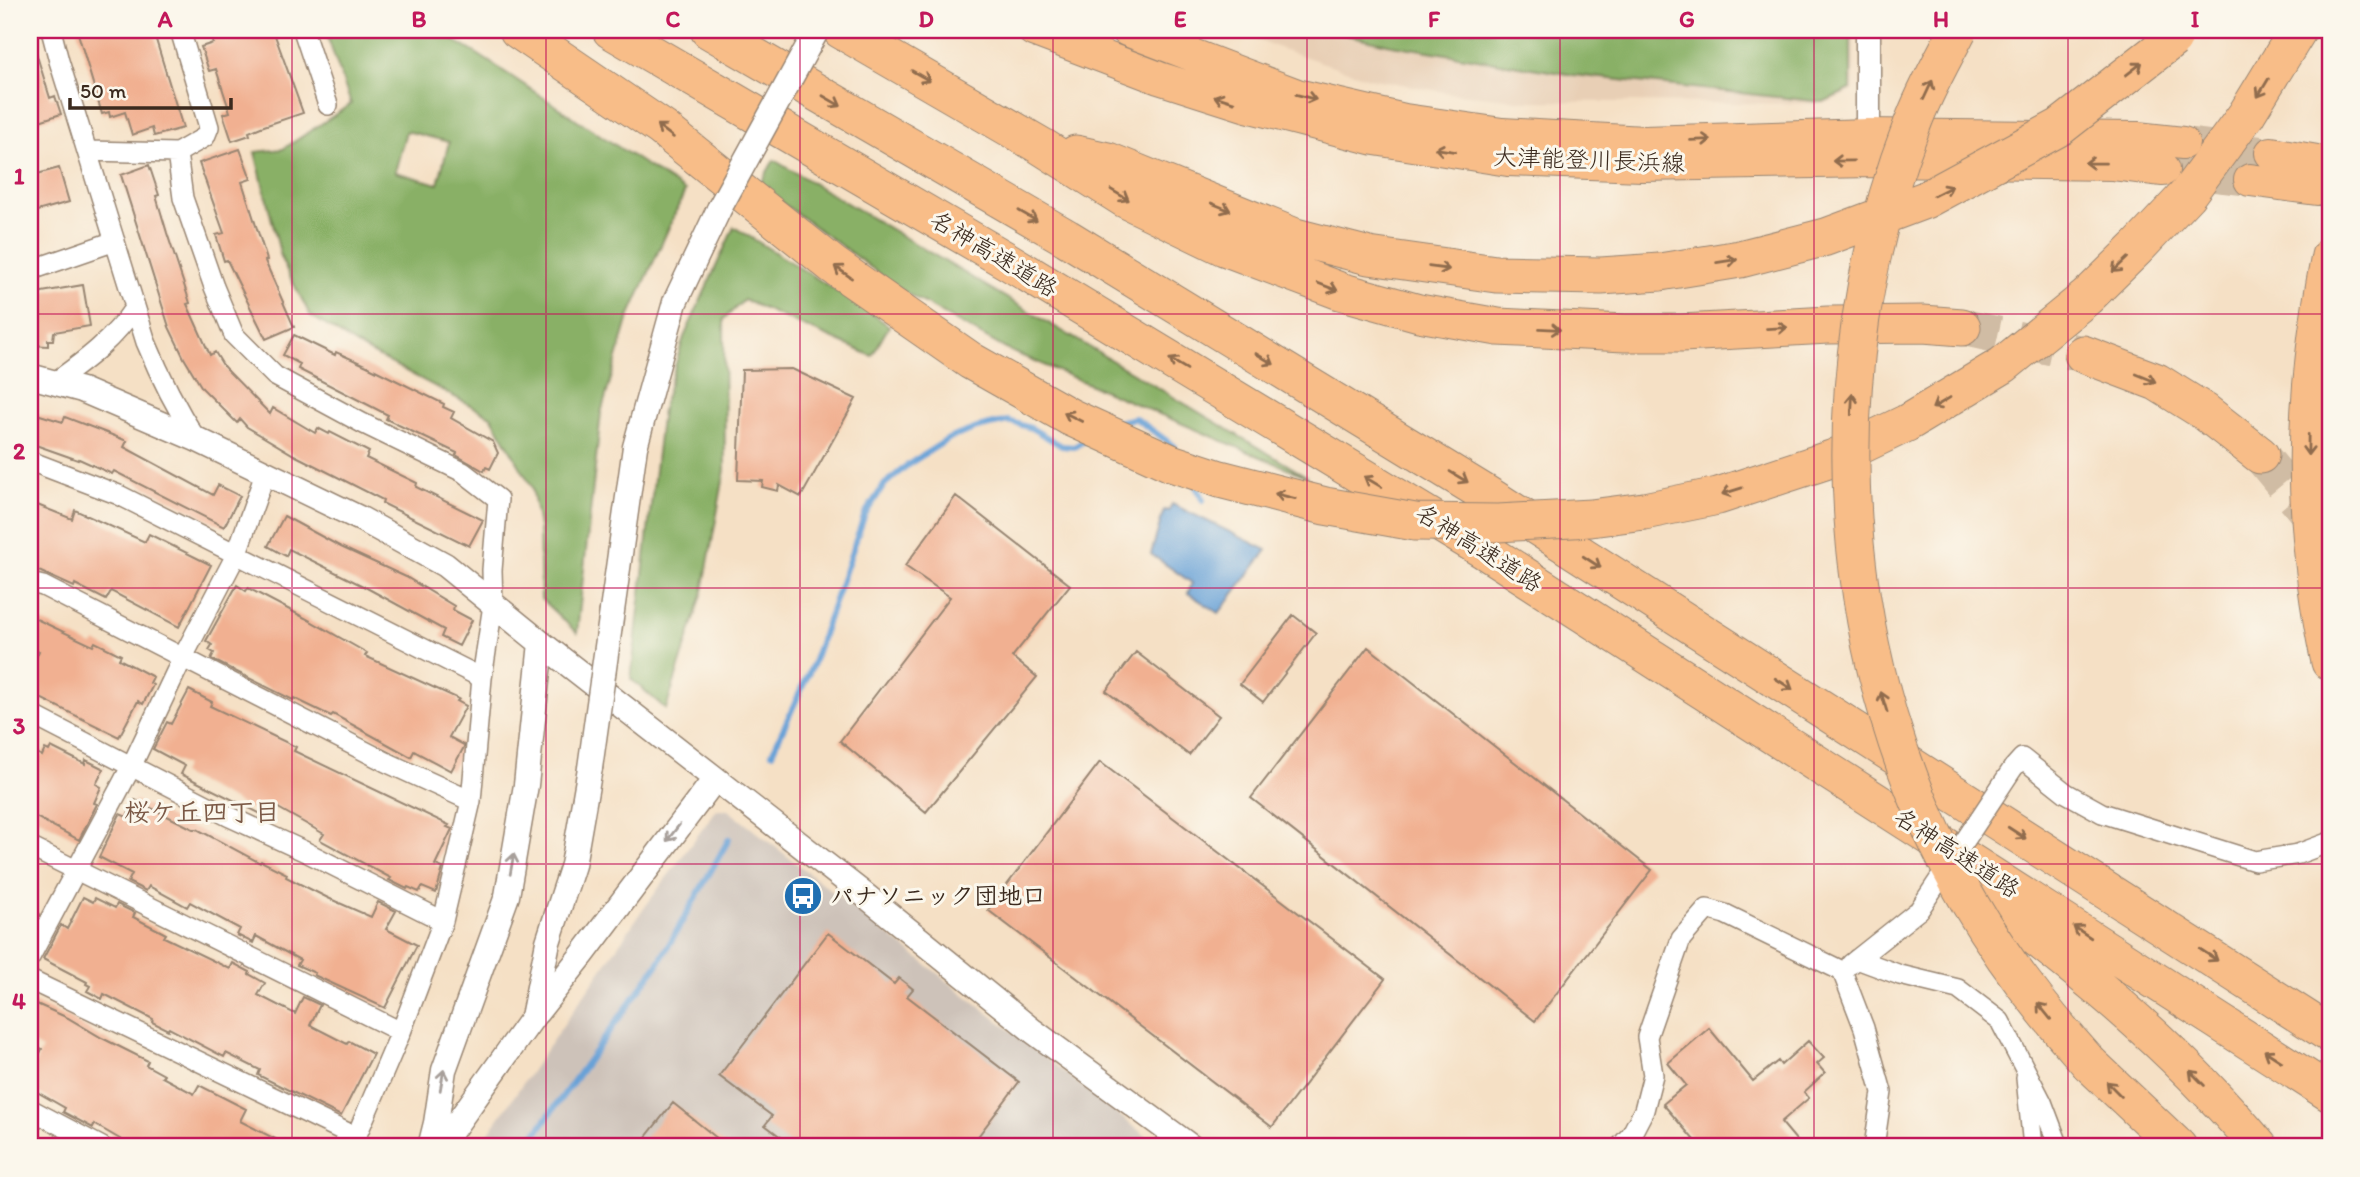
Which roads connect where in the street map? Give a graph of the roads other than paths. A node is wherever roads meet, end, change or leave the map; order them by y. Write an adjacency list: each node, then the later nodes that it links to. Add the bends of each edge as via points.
1 (51, 30): 19 (street)
2 (180, 30): 20 (street, via 209,127 205,137)
3 (303, 30): 15 (street)
4 (518, 30): 13 (highway, one-way to 4, bridge, via 2246,115 2187,195 2087,297 2003,365 1908,422 1835,458 1718,496 1591,518 1498,523 1415,522 1325,506 1171,463 1070,417 971,361 833,265 662,128)
5 (611, 30): 36 (highway, 名神高速道路, one-way to 5, via 1009,262)
6 (709, 30): 57 (highway, 名神高速道路, one-way to 57, via 1067,238 1482,491)
7 (817, 30): 55 (street, bridge, via 719,209 675,302 635,447 573,865 548,942)
8 (841, 30): 18 (highway, one-way to 18)
9 (1033, 30): 22 (main road, 大津能登川長浜線, one-way to 9, via 2100,163 1642,165 1508,160 1376,139 1247,106)
10 (1127, 30): 16 (main road, 大津能登川長浜線, one-way to 16, via 1297,95 1405,120 1488,132 1644,142)
11 (1868, 30): 16 (street)
12 (1958, 30): 70 (highway, one-way to 12, bridge, via 2089,1063 2032,996 1968,901 1916,796 1881,690 1865,621 1856,559 1851,429 1863,302 1875,240 1912,123)
13 (2298, 30)
14 (2178, 34): 18 (highway, one-way to 14, bridge, via 1108,161 1295,237 1369,256 1496,274 1660,272 1740,259 1826,237 1925,200 2060,127)
15 (328, 105)
16 (1868, 135): 17 (main road, 大津能登川長浜線, via 2137,138)
17 (2183, 143)
18 (1041, 146): 28 (highway, one-way to 28, via 1125,199 1224,247 1340,291 1419,313 1498,327 1625,333 1828,325)
19 (89, 151): 20 (street); 24 (street)
20 (177, 153): 39 (street, via 183,198 234,335 275,376 463,472 498,499)
21 (2271, 153): 23 (main road, via 2320,175)
22 (2163, 170)
23 (2250, 180)
24 (115, 241): 26 (street); 27 (street)
25 (2330, 256): 42 (highway, one-way to 42, via 2307,447 2310,535)
26 (30, 267)
27 (135, 307): 31 (street, via 101,348); 32 (street, via 159,374)
28 (1962, 327)
29 (2083, 354): 33 (highway, one-way to 33, via 2157,382)
30 (30, 376): 31 (street)
31 (55, 382): 32 (street)
32 (196, 439): 35 (street)
33 (2260, 455)
34 (30, 461): 37 (street, via 119,495)
35 (265, 474): 37 (street); 39 (street, via 445,565)
36 (1484, 550): 59 (highway, 名神高速道路, one-way to 36); 71 (highway, one-way to 36, via 2227,1108 2122,1007 1976,892 1546,601)
37 (236, 555): 41 (street); 43 (street)
38 (30, 583): 41 (street)
39 (493, 605): 40 (street); 43 (street)
40 (541, 643): 46 (street); 63 (street, one-way to 40, via 443,1070 506,896 526,785)
41 (182, 659): 45 (street); 47 (street)
42 (2330, 662)
43 (482, 678): 47 (street)
44 (30, 714): 45 (street)
45 (131, 767): 50 (street); 51 (street)
46 (715, 779): 55 (street, one-way to 55); 65 (street, via 1033,1031)
47 (471, 801): 51 (street)
48 (2330, 842): 53 (street, bridge, via 2298,854 2255,861 2102,813 2066,793 2022,758 1919,910)
49 (30, 847): 50 (street)
50 (75, 870): 52 (street); 56 (street)
51 (443, 921): 56 (street)
52 (30, 957)
53 (1849, 965): 58 (street, via 1958,989 2000,1021); 66 (street, via 1707,909 1681,939 1647,1037 1653,1075 1644,1110); 67 (street, via 1882,1092)
54 (30, 980): 61 (street)
55 (533, 1017): 64 (street)
56 (401, 1032): 61 (street)
57 (2330, 1034)
58 (2025, 1070): 68 (street); 69 (street)
59 (2330, 1093)
60 (30, 1108): 62 (street)
61 (352, 1142)
62 (102, 1147)
63 (430, 1147)
64 (440, 1147)
65 (1191, 1147)
66 (1620, 1147)
67 (1874, 1147)
68 (2033, 1147)
69 (2059, 1147)
70 (2178, 1147)
71 (2259, 1147)

